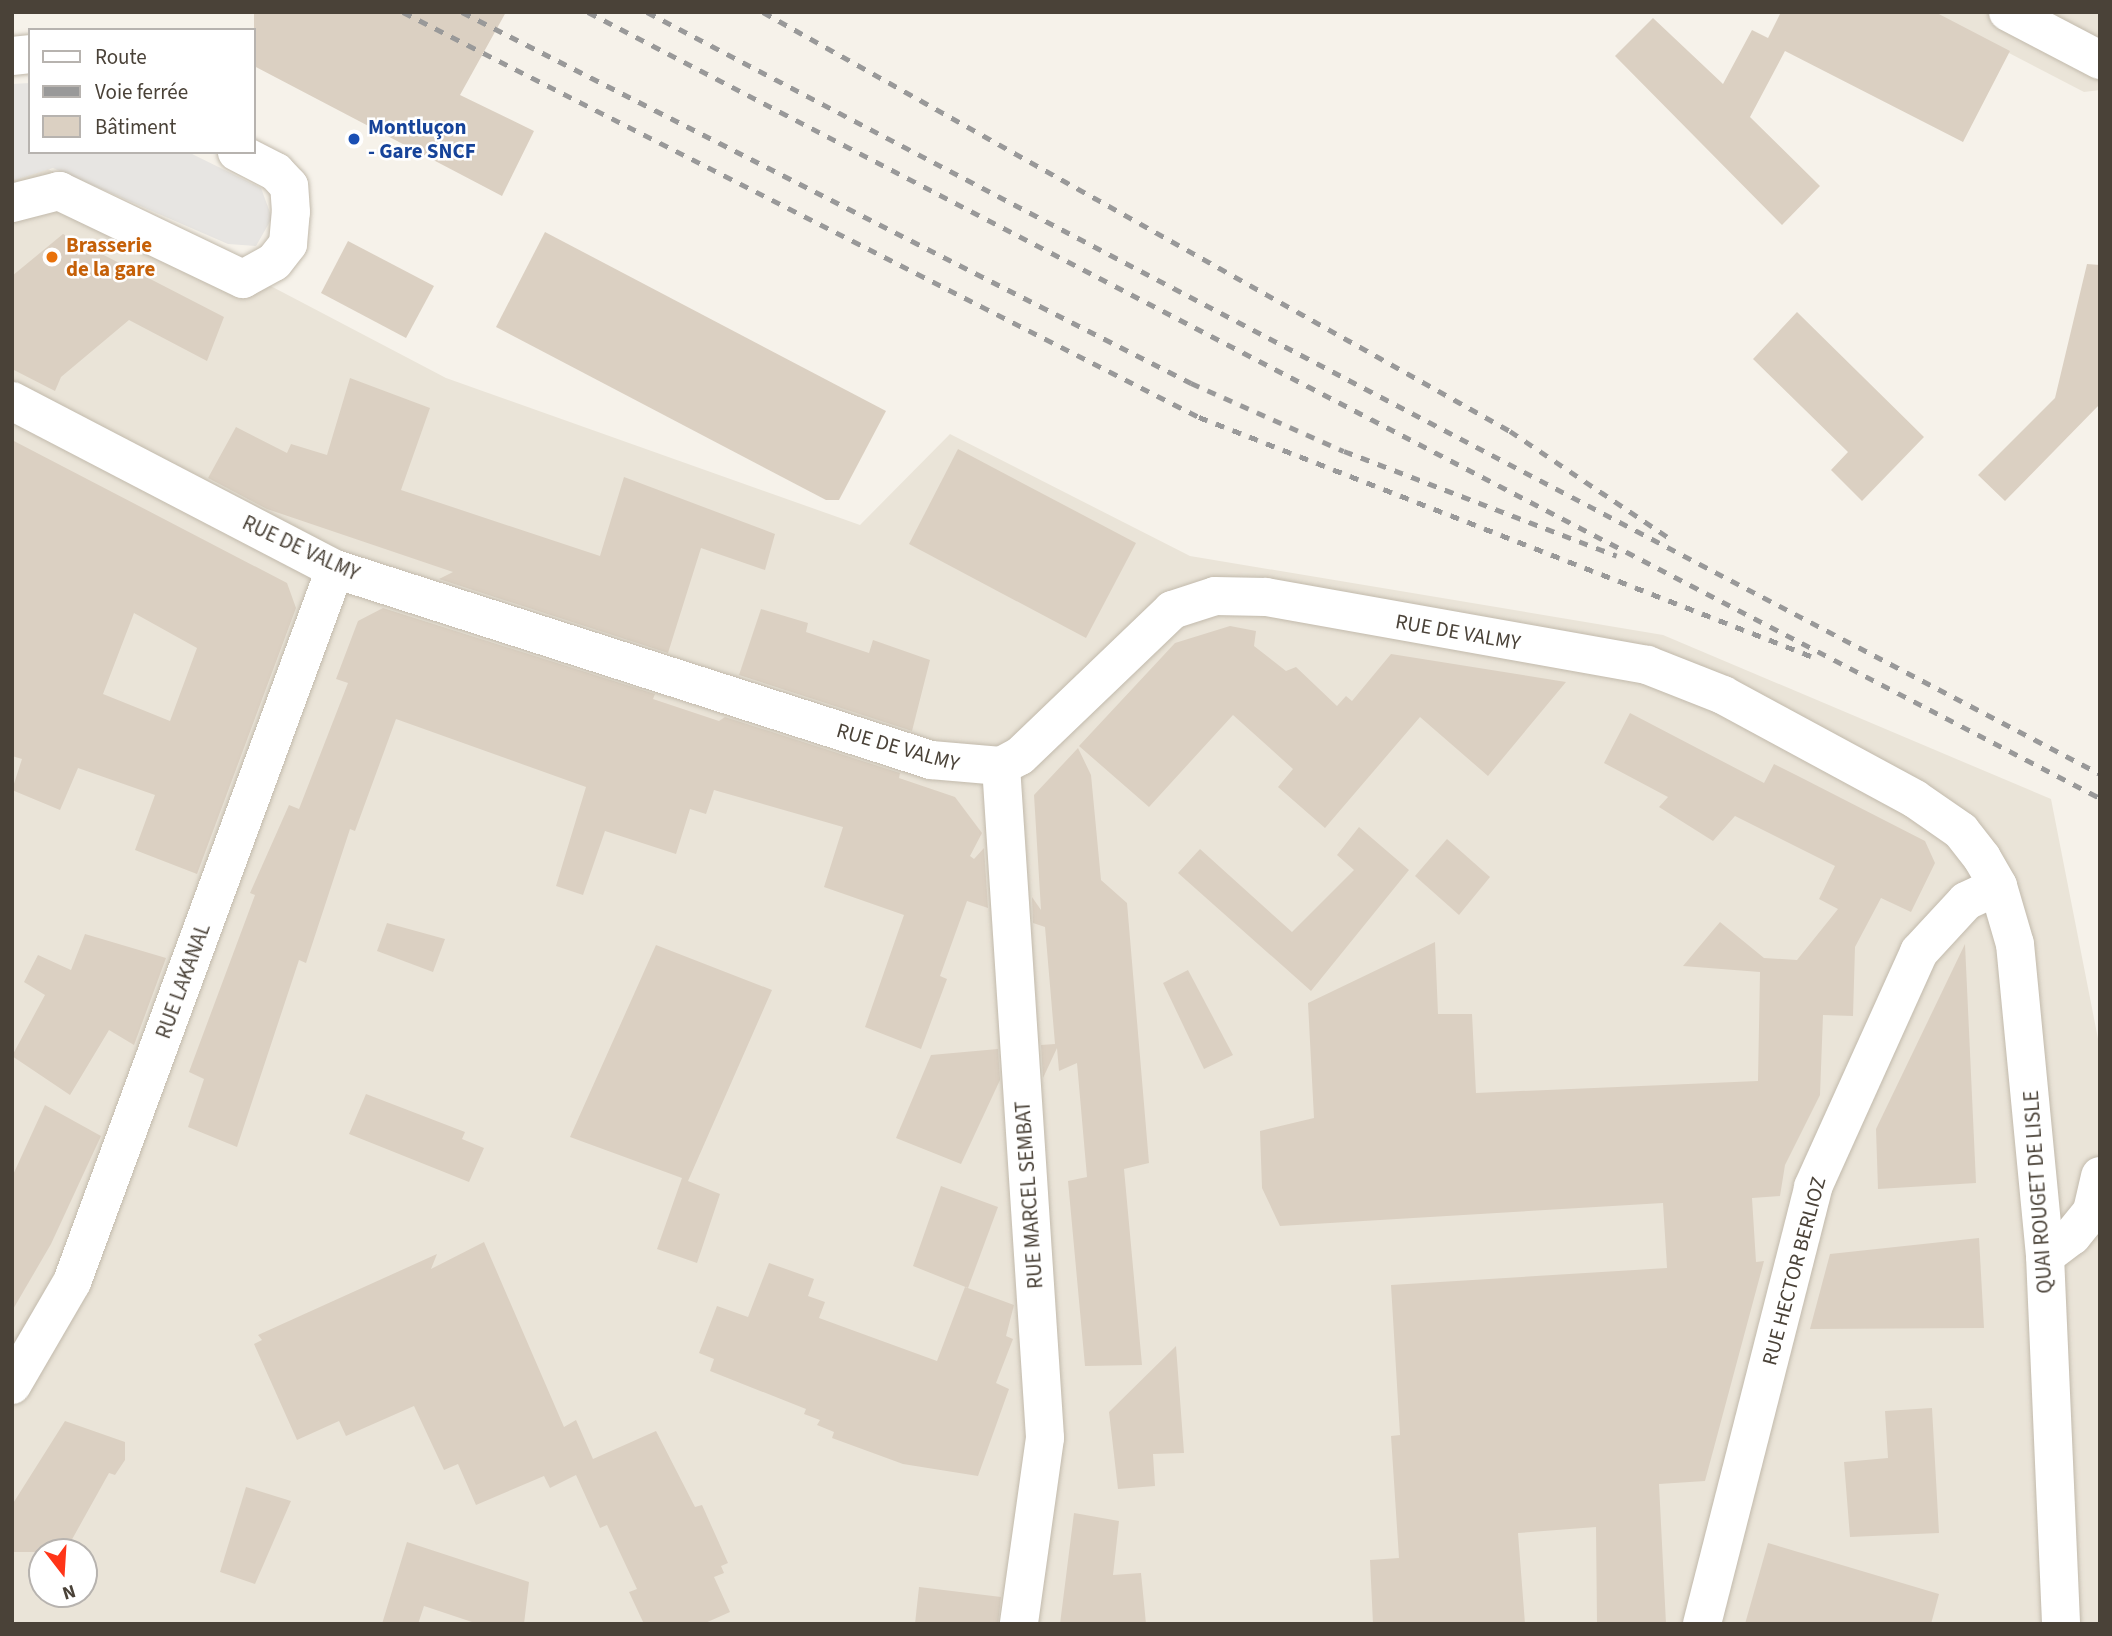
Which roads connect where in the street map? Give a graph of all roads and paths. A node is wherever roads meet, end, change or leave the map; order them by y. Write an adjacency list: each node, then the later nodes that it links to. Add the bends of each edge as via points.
1 (2008, 12): 2 (street)
2 (2100, 60)
3 (241, 154): 4 (street, via 276,172 289,186 291,212 288,244 274,262 243,279 59,191)
4 (12, 203)
5 (12, 401): 6 (street, RUE DE VALMY)
6 (335, 569): 7 (street, RUE DE VALMY, via 931,760); 12 (street, RUE LAKANAL, via 72,1282)
7 (1001, 765): 8 (street, RUE DE VALMY, via 1020,756 1156,621 1191,601 1238,596 1647,665 1723,695); 13 (street, RUE MARCEL SEMBAT, via 1045,1438)
8 (1915, 799): 9 (street, QUAI ROUGET DE LISLE, via 1961,831)
9 (1998, 886): 11 (street, QUAI ROUGET DE LISLE, via 2015,944 2023,1005); 14 (street, RUE HECTOR BERLIOZ, via 1966,901 1919,952 1813,1187)
10 (2100, 1176): 11 (street, via 2092,1211 2072,1236)
11 (2045, 1256): 15 (street, QUAI ROUGET DE LISLE)
12 (12, 1385)
13 (1019, 1624)
14 (1702, 1624)
15 (2061, 1624)

